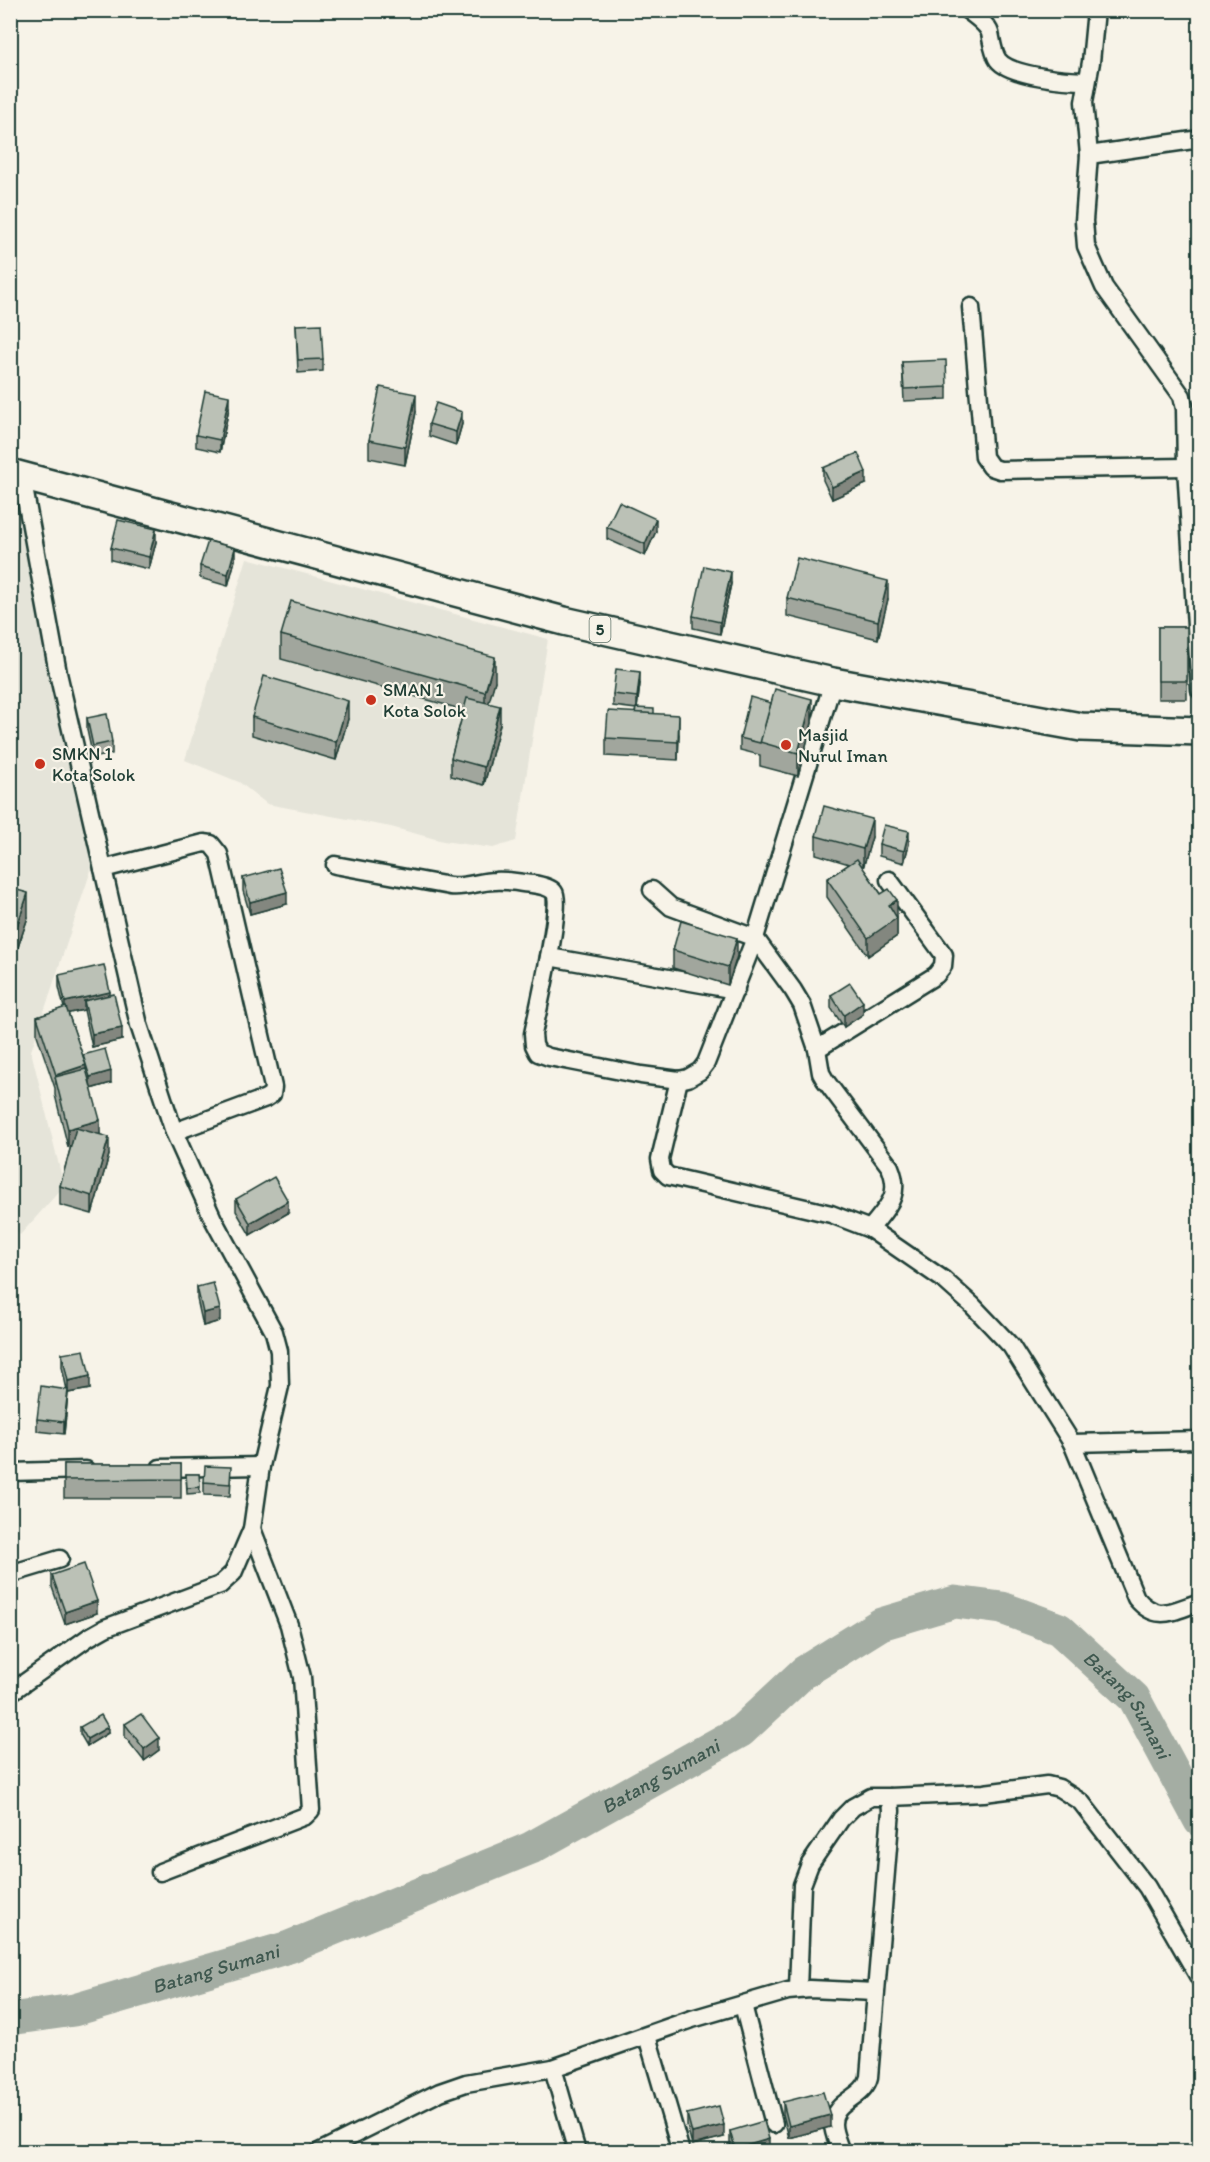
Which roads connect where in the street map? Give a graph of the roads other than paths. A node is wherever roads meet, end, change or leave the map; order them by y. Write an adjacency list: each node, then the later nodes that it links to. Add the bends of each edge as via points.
1 (967, 10): 3 (street, via 988,30 998,60 1008,67 1062,81)
2 (1096, 10): 3 (street)
3 (1087, 81): 5 (street, via 1084,102)
4 (1200, 139): 5 (street)
5 (1089, 155): 7 (street, via 1086,246 1104,287 1182,396)
6 (971, 307): 7 (street, via 984,457 991,467 1000,470)
7 (1186, 466): 10 (street)
8 (16, 475): 9 (highway, 5, via 564,621); 13 (street)
9 (833, 682): 11 (highway, 5, via 1081,727); 16 (street)
10 (1200, 690)
11 (1200, 731)
12 (335, 866): 17 (street, via 450,886 467,887 496,880 552,890 556,904)
13 (104, 869): 21 (street, via 139,1025); 21 (street, via 204,843 211,844 219,854 272,1094)
14 (889, 880): 19 (street, via 944,955 943,966 936,975)
15 (652, 890): 16 (street, via 671,907)
16 (755, 939): 18 (street); 19 (street, via 802,1005)
17 (549, 957): 18 (street); 20 (street, via 533,1034 538,1053)
18 (736, 990): 20 (street, via 706,1063 700,1071)
19 (817, 1049): 22 (street, via 821,1073 829,1087 894,1177 896,1185 891,1200)
20 (679, 1080): 22 (street, via 660,1159 668,1176 831,1214)
21 (174, 1132): 25 (street, via 213,1220 271,1325 279,1351 280,1386)
22 (870, 1229): 24 (street, via 944,1280 1011,1346)
23 (1200, 1440): 24 (street)
24 (1072, 1443): 32 (street, via 1136,1598 1156,1614)
25 (261, 1467): 27 (street); 29 (street)
26 (105, 1469): 28 (street)
27 (138, 1469)
28 (10, 1472)
29 (252, 1529): 33 (street, via 233,1573 220,1585 105,1628); 35 (street, via 289,1625 302,1677 311,1810 305,1816)
30 (60, 1559): 31 (street)
31 (10, 1574)
32 (1200, 1602)
33 (10, 1693)
34 (890, 1797): 36 (street, via 984,1793 1047,1785 1059,1788 1081,1802 1147,1887); 37 (street, via 871,1797 853,1807 810,1864 802,1885); 38 (street)
35 (160, 1872)
36 (1200, 1979)
37 (798, 1989): 38 (street); 39 (street)
38 (876, 1992): 46 (street, via 867,2085 835,2113 834,2131)
39 (743, 2005): 40 (street); 42 (street)
40 (647, 2036): 41 (street); 45 (street)
41 (554, 2068): 43 (street, via 466,2083 440,2092); 44 (street)
42 (774, 2124)
43 (319, 2151)
44 (577, 2151)
45 (681, 2151)
46 (841, 2151)

